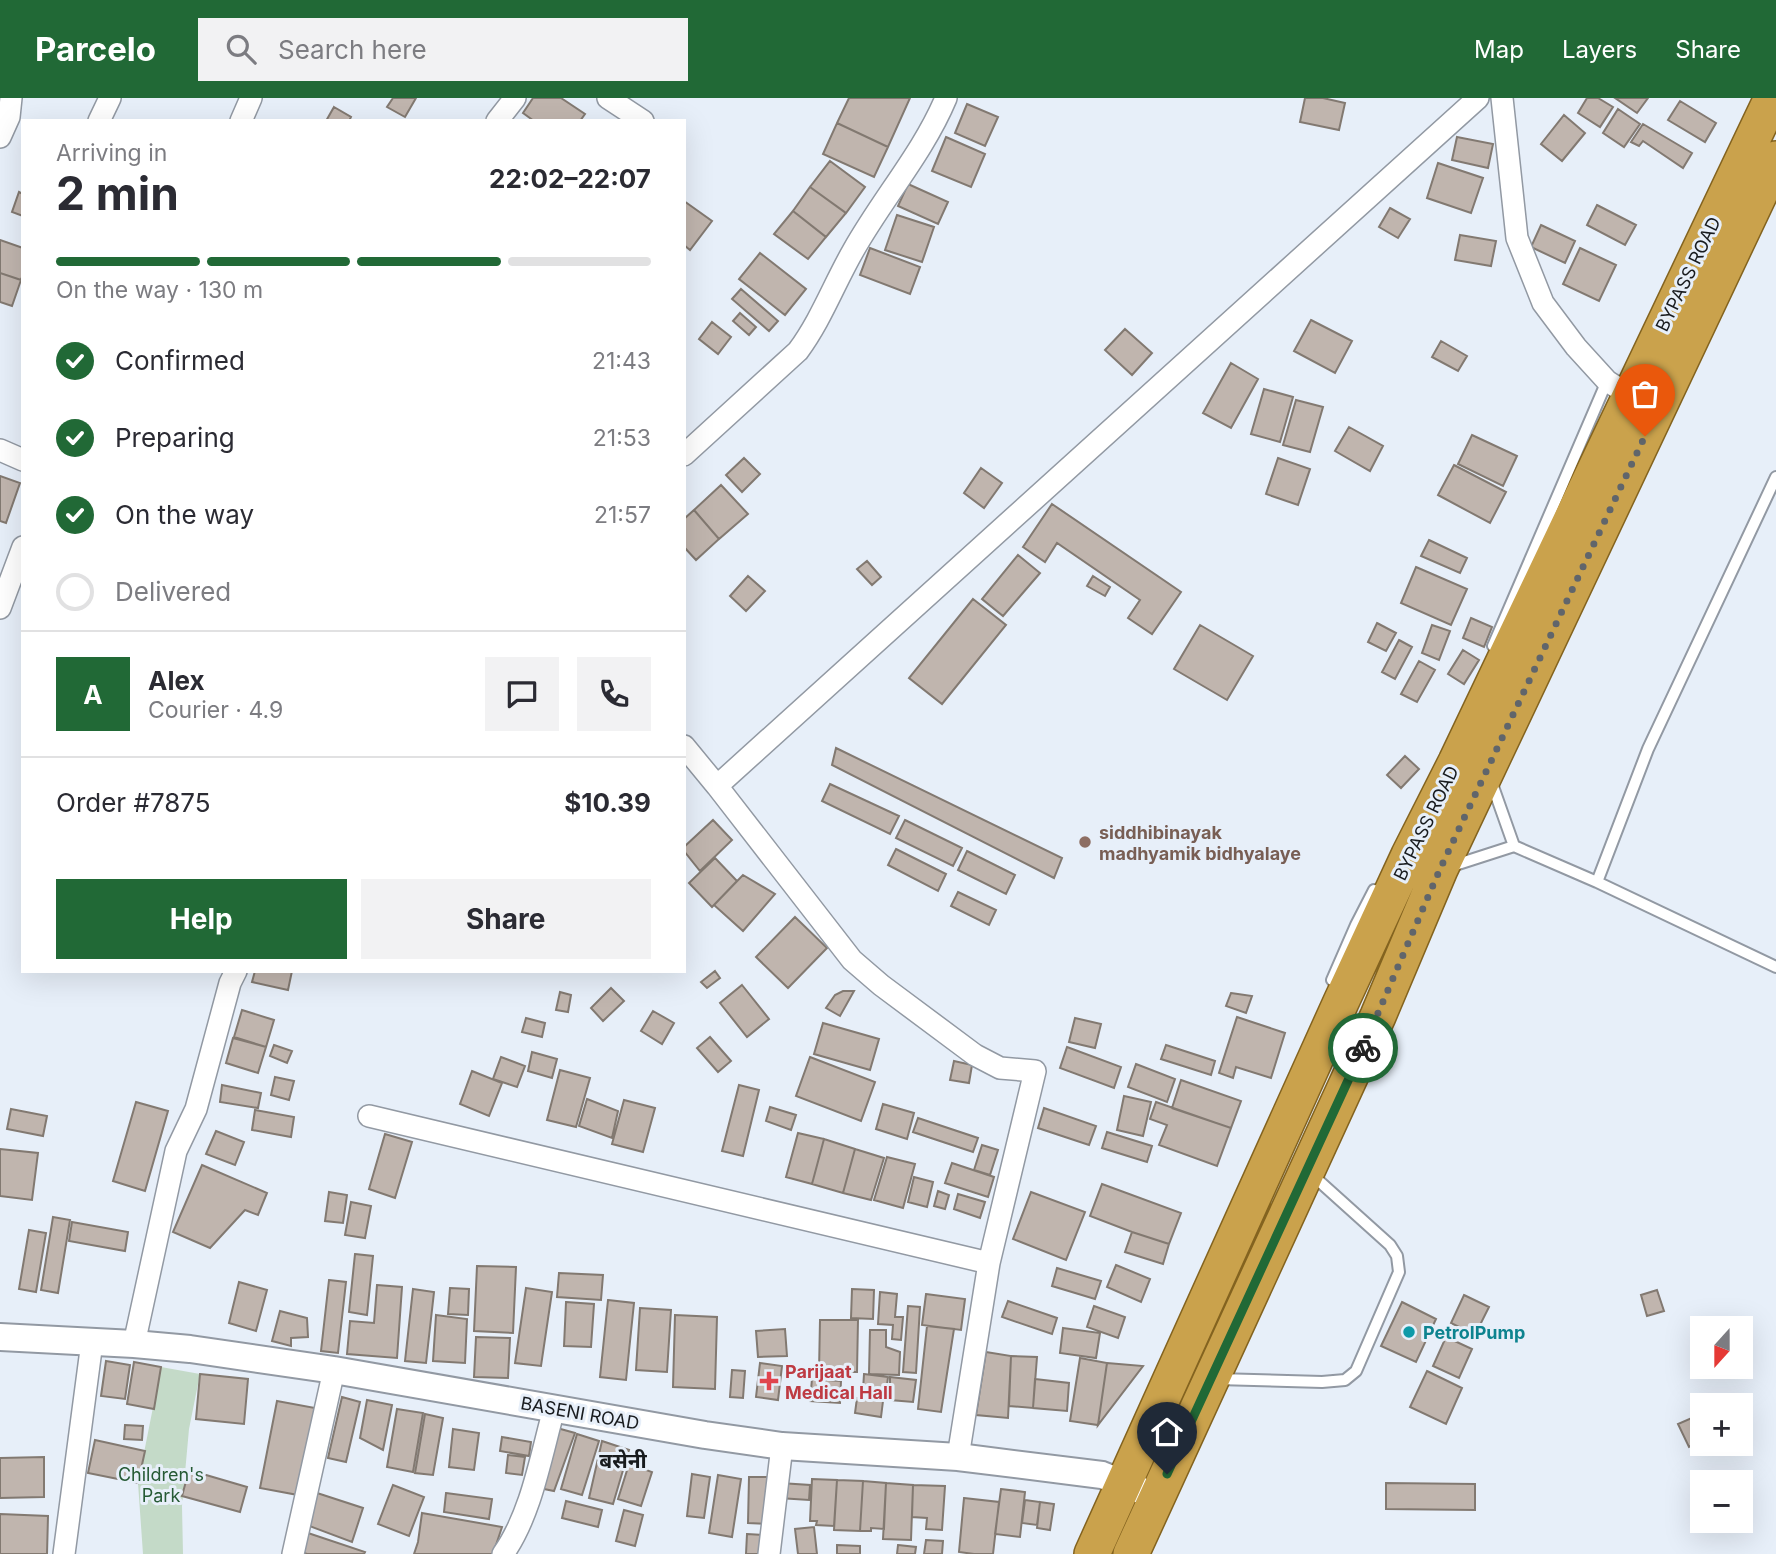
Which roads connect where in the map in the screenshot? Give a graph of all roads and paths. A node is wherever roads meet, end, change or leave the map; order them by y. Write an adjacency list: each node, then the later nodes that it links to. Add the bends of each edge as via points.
1 (110, 98): 9 (street)
2 (251, 98): 10 (street)
3 (515, 98): 11 (street)
4 (608, 98): 12 (street)
5 (946, 98): 16 (street, via 853,251 812,333)
6 (1478, 98): 24 (street)
7 (1502, 98): 14 (street, via 1517,238 1543,303 1576,347)
8 (1772, 98): 14 (highway, BYPASS ROAD)
9 (100, 119)
10 (242, 119)
11 (499, 119)
12 (640, 119)
13 (1776, 159): 14 (highway, BYPASS ROAD)
14 (1631, 396): 21 (lane); 23 (highway, BYPASS ROAD); 43 (highway, BYPASS ROAD, via 1381,916)
15 (0, 450): 17 (street)
16 (686, 453)
17 (21, 459)
18 (1776, 477): 28 (lane, via 1648,749)
19 (21, 552): 20 (street)
20 (0, 608)
21 (1489, 654)
22 (686, 748): 24 (street)
23 (1486, 774): 25 (lane); 26 (highway, BYPASS ROAD)
24 (718, 786): 34 (street, via 852,960 975,1055 1000,1068 1035,1071)
25 (1514, 846): 26 (lane); 28 (lane)
26 (1440, 869): 33 (highway, BYPASS ROAD)
27 (1382, 875): 31 (lane)
28 (1597, 882): 29 (lane)
29 (1776, 967)
30 (235, 973): 37 (street, via 196,1109 176,1151)
31 (1330, 986)
32 (369, 1116): 34 (street)
33 (1307, 1171): 39 (highway, BYPASS ROAD); 39 (lane, via 1397,1256 1399,1272 1356,1371 1345,1380 1322,1382)
34 (989, 1263): 42 (street)
35 (0, 1337): 36 (street, BASENI ROAD)
36 (92, 1342): 37 (street, BASENI ROAD); 45 (street)
37 (134, 1344): 38 (street, BASENI ROAD)
38 (334, 1370): 40 (street, BASENI ROAD); 46 (street)
39 (1211, 1379): 44 (highway, BYPASS ROAD)
40 (554, 1409): 41 (street, BASENI ROAD); 47 (street, via 526,1510)
41 (782, 1446): 42 (street, BASENI ROAD); 48 (street)
42 (958, 1457): 43 (street, BASENI ROAD, via 1102,1475)
43 (1124, 1482): 44 (street, BASENI ROAD); 49 (highway, BYPASS ROAD)
44 (1157, 1497): 50 (highway, BYPASS ROAD)
45 (64, 1554)
46 (293, 1554)
47 (503, 1554)
48 (769, 1554)
49 (1092, 1554)
50 (1131, 1554)

